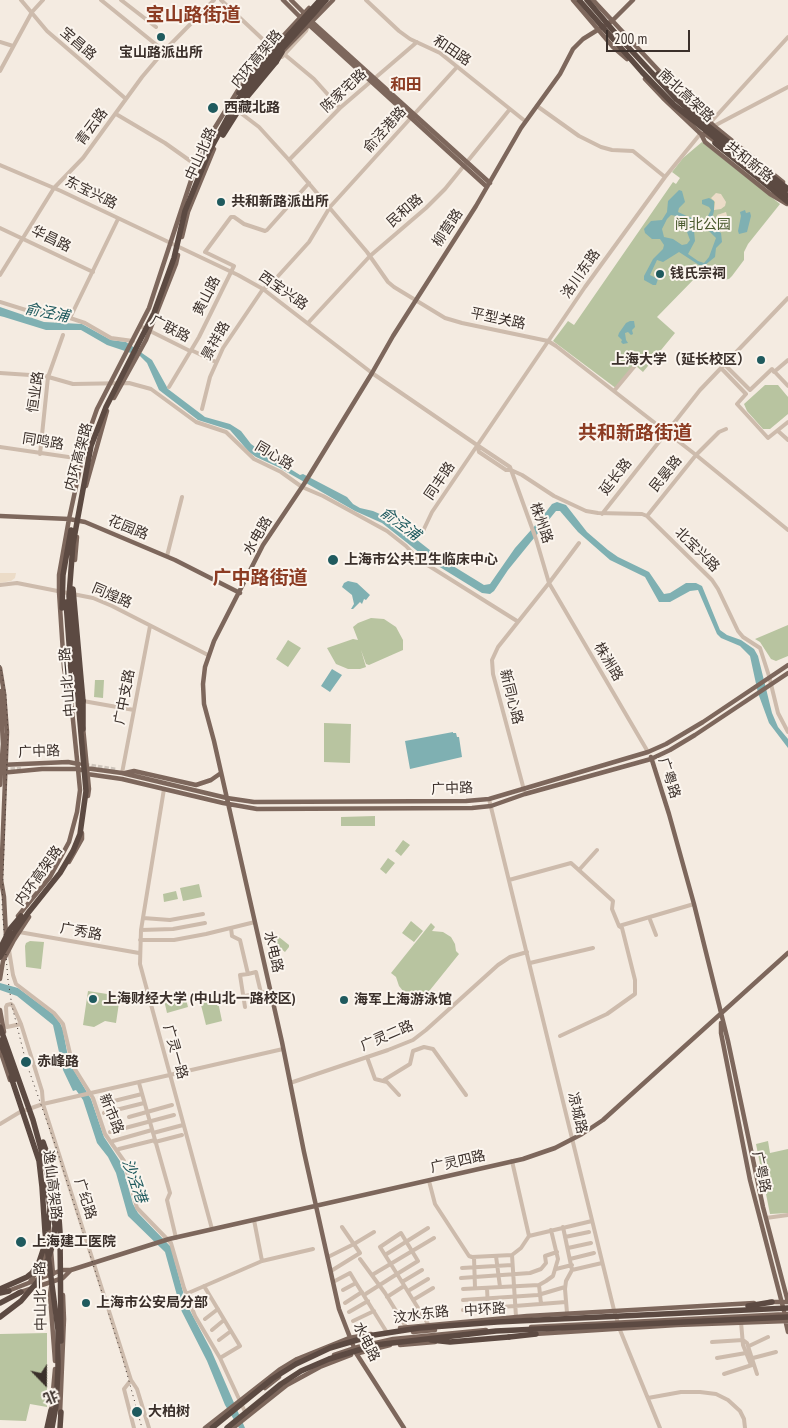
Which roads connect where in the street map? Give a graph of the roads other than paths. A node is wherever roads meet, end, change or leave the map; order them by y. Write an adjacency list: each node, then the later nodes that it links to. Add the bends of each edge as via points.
1 (21, 0): 19 (street, 宝昌路)
2 (43, 0): 19 (street)
3 (101, 0): 30 (street)
4 (121, 0): 23 (street)
5 (214, 0): 30 (street, 青云路)
6 (221, 0): 29 (street)
7 (284, 0): 20 (main road)
8 (291, 0): 20 (main road)
9 (318, 0): 20 (main road, 中山北路); 121 (highway, 内环高架路, bridge, via 250,78 206,150 183,210 158,294 138,341 103,406 88,446)
10 (326, 0): 54 (highway, 内环高架路, bridge, via 236,102)
11 (333, 0): 22 (main road, 中山北路)
12 (366, 0): 27 (street, 和田路, via 394,27)
13 (573, 0): 24 (main road, 共和新路)
14 (578, 0): 24 (main road, 共和新路); 48 (highway, 南北高架路, bridge, via 674,105)
15 (588, 0): 18 (highway, 南北高架路, bridge); 21 (main road, 共和新路)
16 (593, 0): 21 (main road, 共和新路)
17 (634, 0): 21 (main road, 柳营路)
18 (594, 8): 37 (highway, bridge); 58 (highway, 南北高架路, bridge, via 690,112)
19 (32, 12): 28 (street); 38 (street, 宝昌路, via 47,31)
20 (302, 15): 22 (main road); 29 (main road, 中山北路)
21 (610, 22): 24 (main road, 柳营路); 37 (main road, 共和新路, via 672,90)
22 (311, 23): 31 (main road, 中山北路); 34 (main road); 35 (main road)
23 (156, 27)
24 (601, 29): 40 (main road, 柳营路, via 573,49); 49 (main road, 共和新路, via 662,98)
25 (788, 36): 47 (street, 洛川东路)
26 (0, 42): 28 (street)
27 (417, 42): 32 (street, 和田路); 34 (street, 陈家宅路)
28 (13, 46): 33 (street)
29 (272, 48): 39 (main road, 中山北路, via 248,74)
30 (164, 51): 38 (street, 青云路)
31 (283, 53): 41 (street, via 309,74); 43 (main road, 中山北路, via 256,82); 54 (highway, bridge, via 236,112)
32 (457, 66): 42 (street, 和田路); 45 (street, 俞泾港路)
33 (0, 71)
34 (375, 77): 35 (street, 陈家宅路); 45 (main road)
35 (370, 81): 41 (street, 陈家宅路); 45 (main road)
36 (788, 87): 47 (street)
37 (684, 98): 47 (main road, 共和新路)
38 (126, 99): 44 (street, 青云路)
39 (228, 104): 43 (street, 平型关路); 53 (main road, 中山北路, via 201,150)
40 (537, 106): 46 (main road, 柳营路); 55 (street, via 579,136 601,147 633,151)
41 (340, 108): 50 (street, 陈家宅路)
42 (510, 109): 46 (street, 和田路); 51 (street, 民和路)
43 (237, 110): 50 (street, 平型关路, via 259,127); 67 (main road, 中山北路, via 209,159 188,212)
44 (116, 114): 53 (street); 59 (street, 青云路, via 83,158)
45 (413, 116): 51 (main road); 62 (street, 俞泾港路)
46 (525, 121): 57 (main road, 柳营路)
47 (712, 124): 49 (street, 洛川东路); 58 (main road, 共和新路)
48 (698, 126): 60 (highway, 南北高架路, bridge); 61 (highway, bridge)
49 (701, 134): 55 (street, 洛川东路); 61 (main road, 共和新路, via 777,189); 61 (main road, 共和新路, via 705,142 770,194)
50 (289, 160): 56 (street, 平型关路)
51 (466, 164): 57 (main road); 68 (street, 民和路, via 430,204)
52 (0, 165): 59 (street, 东宝兴路)
53 (196, 165): 66 (main road, 中山北路)
54 (200, 174): 126 (highway, 内环高架路, bridge, via 154,313 106,407 91,446)
55 (664, 177): 81 (street, 洛川东路)
56 (309, 183): 62 (street, 平型关路); 70 (street, 黄山路, via 265,231 229,218 205,252 234,266)
57 (489, 185): 74 (main road, 柳营路)
58 (788, 187)
59 (54, 188): 63 (street, 东宝兴路); 65 (street, 青云路)
60 (788, 196)
61 (788, 202)
62 (330, 207): 68 (street, 平型关路); 72 (street, 俞泾港路, via 309,242)
63 (118, 218): 66 (street, 东宝兴路); 69 (street)
64 (0, 228): 65 (street, 华昌路)
65 (24, 238): 69 (street, 华昌路); 71 (street, 青云路)
66 (170, 244): 67 (street, 西宝兴路); 78 (main road, 中山北路)
67 (179, 248): 70 (street, 西宝兴路); 79 (main road, 中山北路, via 176,264)
68 (370, 256): 74 (street, 平型关路, via 388,282); 77 (street, 民和路)
69 (92, 272): 76 (street)
70 (231, 272): 72 (street, 西宝兴路); 83 (street, 黄山路)
71 (0, 275)
72 (263, 289): 77 (street, 西宝兴路); 85 (street, 景祥路, via 228,338)
73 (788, 298): 88 (street, 延长路)
74 (416, 301): 81 (street, 平型关路, via 445,318); 93 (main road, 柳营路)
75 (0, 302): 76 (street)
76 (70, 318): 82 (street, via 112,338)
77 (308, 323): 93 (street, 西宝兴路)
78 (140, 326): 79 (street, 广联路); 82 (main road, 中山北路)
79 (150, 330): 83 (street, 广联路); 89 (main road, 中山北路)
80 (63, 335): 94 (street, 恒业路)
81 (548, 341): 100 (street, 平型关路); 108 (street, 洛川东路)
82 (132, 342): 87 (main road, 中山北路)
83 (191, 351): 85 (street, 广联路); 98 (street, 黄山路)
84 (788, 360): 91 (street)
85 (216, 362): 102 (street, 景祥路)
86 (638, 362): 100 (street)
87 (120, 364): 95 (main road, 中山北一路)
88 (724, 364): 90 (street, 延长路); 99 (street)
89 (131, 368): 96 (main road, 中山北一路)
90 (721, 368): 101 (street); 106 (street, 延长路)
91 (774, 372): 97 (street); 99 (street, via 772,369)
92 (0, 373): 94 (street, 同心路)
93 (372, 373): 108 (street); 114 (main road, 柳营路)
94 (48, 377): 95 (street, 同心路, via 74,384); 110 (street, 恒业路)
95 (110, 383): 96 (street, 同心路); 112 (main road, 中山北一路, via 97,409)
96 (122, 383): 114 (street, 同心路, via 151,389 196,422 226,432 251,457); 120 (main road, 中山北一路, via 100,431)
97 (788, 386)
98 (169, 387)
99 (750, 390): 101 (street)
100 (614, 392): 106 (street, 平型关路)
101 (746, 394): 105 (street, via 738,404 754,425 768,438)
102 (202, 409)
103 (788, 422): 105 (street)
104 (726, 428): 111 (street, 民晏路)
105 (778, 431): 107 (street)
106 (665, 432): 111 (street, 平型关路); 116 (street, 延长路)
107 (788, 440)
108 (477, 445): 113 (street); 123 (street, 同丰路)
109 (0, 447): 110 (street, 同鸣路)
110 (40, 454): 112 (street, 同鸣路)
111 (696, 455): 118 (street, 民晏路); 122 (street, 平型关路)
112 (82, 459): 119 (main road, 中山北一路)
113 (511, 470): 116 (street, via 559,498 586,511); 127 (street, 株州路)
114 (303, 486): 131 (main road, 水电路, via 263,545); 132 (street, 同心路, via 387,531 418,558)
115 (182, 497): 125 (street)
116 (602, 514): 118 (street)
117 (0, 516): 119 (main road, 花园路)
118 (647, 516): 138 (street, 北宝兴路, via 714,582 738,631 761,650)
119 (69, 520): 120 (main road, 花园路); 129 (main road, 中山北一路)
120 (78, 521): 125 (main road, 花园路); 130 (main road, 中山北一路)
121 (72, 528): 141 (highway, bridge, via 62,599); 184 (highway, 内环高架路, bridge, via 66,596 84,782 82,801 71,849 10,929)
122 (788, 530)
123 (423, 531)
124 (579, 543): 127 (street, 新同心路)
125 (167, 556): 131 (main road, 花园路)
126 (70, 566): 142 (highway, bridge); 189 (highway, 内环高架路, bridge, via 69,596 86,791 80,834 60,873 18,926)
127 (549, 583): 132 (street, 新同心路); 146 (street, 株洲路)
128 (0, 585): 129 (street, 同煌路, via 21,584)
129 (59, 592): 130 (street, 同煌路); 141 (main road, 中山北一路, via 64,668)
130 (72, 593): 133 (street, 同煌路, via 104,602); 144 (main road, 中山北一路)
131 (240, 593): 134 (main road, 水电路)
132 (517, 621): 158 (street, 新同心路, via 496,650 491,667)
133 (150, 626): 134 (street, 同煌路); 143 (street, 广中支路)
134 (208, 655): 153 (main road, 水电路, via 203,698)
135 (788, 665): 138 (main road, 广中路)
136 (0, 668): 148 (main road, via 6,708)
137 (788, 673): 139 (main road, 广中路)
138 (769, 676): 139 (street, 北宝兴路); 146 (main road, 广中路, via 695,726)
139 (771, 684): 145 (street, 北宝兴路, via 779,716); 147 (main road, 广中路, via 695,735)
140 (0, 691): 148 (main road)
141 (70, 691): 149 (main road, 中山北一路)
142 (84, 701): 143 (street); 144 (highway)
143 (134, 710): 152 (street, 广中支路)
144 (84, 729): 151 (main road, 中山北一路)
145 (788, 732)
146 (648, 752): 147 (main road, 广粤路); 158 (main road, 广中路)
147 (651, 758): 160 (main road, 广中路); 169 (main road, 广粤路)
148 (3, 764): 149 (main road, 广中路); 150 (main road)
149 (78, 766): 150 (main road, 广中路); 151 (main road); 179 (main road, 中山北一路, via 80,790 69,842 50,877)
150 (2, 772): 156 (main road); 179 (main road, via 1,880)
151 (88, 772): 152 (main road, 广中路); 157 (main road, 广中路); 178 (main road, 中山北一路, via 89,789 82,839 74,856)
152 (122, 773): 153 (main road, via 134,770 196,785); 161 (main road, 广中路)
153 (221, 773): 162 (main road, 水电路)
154 (107, 775): 157 (main road)
155 (167, 782): 161 (main road)
156 (0, 785)
157 (145, 785): 159 (main road, 广中路)
158 (524, 788): 160 (street, 新同心路); 163 (main road, 广中路)
159 (164, 789): 164 (main road, 广中路); 172 (street, 广灵一路)
160 (525, 794): 165 (main road, 广中路)
161 (218, 796): 162 (main road, 广中路)
162 (227, 798): 163 (main road, 广中路, via 254,802 466,801); 164 (main road, 水电路)
163 (489, 798): 165 (street, 凉城路)
164 (228, 804): 165 (main road, 广中路, via 256,808 367,809); 173 (main road, 水电路)
165 (490, 806): 168 (street, 凉城路)
166 (597, 850): 167 (street)
167 (579, 870): 168 (street, via 571,863); 175 (street, via 613,902)
168 (509, 880): 186 (street, 凉城路)
169 (694, 904): 171 (street); 198 (main road, 广粤路)
170 (203, 914): 172 (street, via 170,920)
171 (649, 917): 175 (street); 180 (street)
172 (143, 918): 177 (street, 广灵一路)
173 (255, 922): 176 (street); 193 (main road, 水电路)
174 (205, 923): 177 (street)
175 (618, 926): 201 (street, via 622,928 635,994 607,1014)
176 (230, 928): 181 (street, via 174,940); 191 (street, via 232,936 240,940)
177 (141, 930): 181 (street, 广灵一路)
178 (18, 932): 185 (main road, 中山北一路); 187 (street, 广秀路)
179 (6, 934): 182 (main road, 中山北一路); 185 (main road)
180 (656, 935)
181 (140, 940): 187 (street, 广灵一路)
182 (0, 942): 189 (main road)
183 (593, 948): 190 (street)
184 (0, 949)
185 (9, 950): 189 (main road, 中山北一路); 212 (street, 新市路, via 15,981 61,1020 73,1066)
186 (527, 952): 190 (street, 凉城路); 203 (street, 广灵二路, via 498,965)
187 (139, 953): 208 (street, 广灵一路, via 143,981)
188 (788, 954): 198 (main road, 广灵四路)
189 (1, 958): 192 (main road)
190 (530, 963): 234 (street, 凉城路)
191 (248, 974): 194 (street, via 256,972); 195 (street, via 240,975)
192 (0, 979)
193 (271, 991): 194 (street); 205 (main road, 水电路)
194 (261, 993): 195 (street)
195 (244, 996): 196 (street)
196 (245, 1007)
197 (0, 1010): 200 (main road, 中山北一路)
198 (720, 1014): 234 (main road, 广灵四路, via 608,1116); 243 (main road, 广粤路); 332 (main road, 广粤路, via 750,1180)
199 (21, 1024): 200 (street); 200 (street, 广纪路, via 9,1004); 218 (street, 广纪路)
200 (3, 1027): 216 (highway, bridge); 221 (main road, 中山北一路)
201 (560, 1036)
202 (0, 1039): 241 (highway, bridge, via 33,1135); 409 (highway, 逸仙高架路, bridge, via 39,1161 58,1330)
203 (409, 1042): 206 (street); 207 (street, 广灵二路)
204 (0, 1050): 222 (main road, 中山北一路)
205 (283, 1050): 208 (street); 211 (main road, 水电路)
206 (415, 1050): 209 (street, via 410,1064); 215 (street, via 432,1049)
207 (367, 1057): 209 (street, via 375,1078); 211 (street, 广灵二路)
208 (170, 1076): 210 (street); 230 (street, 广灵一路)
209 (384, 1080): 214 (street)
210 (139, 1083): 212 (street); 213 (street)
211 (290, 1083): 240 (main road, 水电路)
212 (89, 1094): 218 (street); 257 (street, 新市路, via 105,1134 124,1161 137,1208)
213 (142, 1094): 217 (street); 219 (street)
214 (399, 1096)
215 (466, 1096)
216 (26, 1100): 227 (highway, bridge); 263 (highway, bridge, via 59,1192)
217 (144, 1102): 223 (street); 224 (street)
218 (43, 1104): 221 (street); 276 (street, 广纪路)
219 (102, 1104)
220 (172, 1105): 223 (street)
221 (30, 1108): 222 (street); 263 (main road, 中山北一路, via 55,1190 57,1236)
222 (20, 1112): 229 (street); 241 (main road, 中山北一路)
223 (147, 1112): 226 (street); 228 (street)
224 (104, 1113)
225 (174, 1115): 228 (street)
226 (129, 1117)
227 (33, 1120): 352 (highway, bridge, via 51,1190 55,1226 53,1244 38,1281 21,1301); 409 (highway, 逸仙高架路, bridge, via 54,1182 60,1232 61,1389)
228 (150, 1121): 231 (street); 232 (street)
229 (0, 1124)
230 (183, 1125): 232 (street); 249 (street, 广灵一路)
231 (110, 1132)
232 (152, 1132): 235 (street); 236 (street)
233 (182, 1135): 236 (street)
234 (572, 1140): 238 (main road, 广灵四路, via 543,1153); 245 (street, 凉城路)
235 (113, 1141)
236 (155, 1141): 237 (street); 255 (street, via 170,1193 167,1200)
237 (119, 1149)
238 (512, 1161): 239 (main road, 广灵四路); 253 (street)
239 (429, 1181): 240 (main road, 广灵四路); 273 (street, via 435,1204 463,1249)
240 (317, 1206): 244 (main road, 广灵四路); 272 (main road, 水电路)
241 (49, 1207): 290 (main road, 中山北一路); 299 (main road, via 46,1250); 312 (highway, bridge, via 47,1236 37,1267 27,1277); 347 (highway, bridge, via 51,1234 41,1269 23,1295)
242 (788, 1215): 243 (street)
243 (766, 1218): 333 (main road, 广粤路)
244 (254, 1220): 249 (main road, 广灵四路); 275 (street)
245 (592, 1221): 248 (street); 277 (street, 凉城路)
246 (342, 1227): 261 (street)
247 (428, 1228): 258 (street)
248 (563, 1228): 250 (street); 254 (street)
249 (212, 1230): 255 (main road, 广灵四路)
250 (551, 1230): 253 (street); 262 (street)
251 (374, 1232): 261 (street)
252 (589, 1232): 254 (street)
253 (529, 1236): 268 (street)
254 (565, 1237): 259 (street)
255 (176, 1238): 257 (main road, 广灵四路)
256 (434, 1238): 265 (street)
257 (168, 1240): 276 (main road, 广灵四路); 320 (street, 新市路, via 173,1247)
258 (407, 1242): 265 (street); 270 (street); 270 (street, via 401,1233 380,1247)
259 (566, 1242): 262 (street); 266 (street)
260 (591, 1243): 266 (street)
261 (354, 1244): 272 (street); 289 (street, via 360,1253)
262 (555, 1245): 269 (street)
263 (62, 1246): 285 (main road, 中山北一路)
264 (313, 1249): 275 (street)
265 (412, 1250): 278 (street); 291 (street, via 418,1261)
266 (569, 1253): 267 (street); 269 (street); 280 (street)
267 (594, 1253)
268 (512, 1254): 271 (street); 279 (street)
269 (557, 1254): 284 (street); 293 (street, via 545,1256 546,1263 541,1269)
270 (385, 1255): 278 (street)
271 (496, 1256): 273 (street); 281 (street)
272 (328, 1257): 289 (main road, 水电路)
273 (474, 1257): 282 (street)
274 (360, 1259): 292 (street)
275 (262, 1262): 305 (street)
276 (95, 1263): 286 (main road, 广灵四路); 398 (street, 广纪路)
277 (602, 1263): 288 (street); 343 (street, 凉城路)
278 (390, 1264): 291 (street); 292 (street)
279 (512, 1265): 281 (street); 293 (street)
280 (572, 1265): 284 (street); 288 (street)
281 (497, 1266): 282 (street); 294 (street)
282 (474, 1267): 283 (street); 295 (street)
283 (462, 1268)
284 (556, 1269): 304 (street, via 553,1276)
285 (62, 1270): 286 (main road, 广灵四路); 290 (main road, 广灵四路); 298 (main road, 中山北一路)
286 (71, 1270): 298 (main road, 广灵四路)
287 (422, 1270): 302 (street)
288 (572, 1270): 308 (street)
289 (331, 1271): 300 (main road, 水电路)
290 (53, 1273): 298 (main road, 中山北一路); 299 (main road, 广灵四路)
291 (397, 1274): 302 (street); 303 (street)
292 (372, 1275): 303 (street)
293 (513, 1275): 294 (street); 306 (street)
294 (498, 1276): 295 (street); 307 (street)
295 (474, 1277): 296 (street); 310 (street)
296 (462, 1278)
297 (428, 1279): 316 (street)
298 (59, 1280): 317 (main road); 373 (main road, 中山北一路); 373 (main road, 中山北一路); 403 (main road, 中山北一路, via 50,1289 56,1357)
299 (30, 1282): 315 (main road, 广灵四路)
300 (333, 1282): 301 (street, via 350,1273); 383 (main road, 水电路)
301 (356, 1283): 314 (street); 318 (street)
302 (403, 1284): 316 (street); 323 (street)
303 (379, 1285): 318 (street); 323 (street)
304 (539, 1285): 306 (street); 321 (street)
305 (204, 1286): 320 (street); 322 (street)
306 (514, 1286): 307 (street); 324 (street)
307 (500, 1287): 311 (street)
308 (565, 1287): 321 (street); 330 (street)
309 (433, 1288): 326 (street)
310 (475, 1288): 311 (street); 313 (street)
311 (487, 1288): 325 (street)
312 (0, 1289)
313 (463, 1289)
314 (343, 1290)
315 (9, 1291): 319 (highway)
316 (408, 1291): 326 (street)
317 (21, 1292): 328 (highway)
318 (363, 1293): 329 (street); 334 (street)
319 (0, 1294)
320 (186, 1294): 389 (street, 新市路)
321 (540, 1295): 324 (street); 335 (street)
322 (209, 1296): 338 (street); 341 (street)
323 (387, 1297): 366 (street)
324 (515, 1298): 325 (street); 339 (street)
325 (487, 1299): 327 (street); 340 (street)
326 (413, 1300): 363 (street)
327 (463, 1300)
328 (0, 1301)
329 (368, 1301): 344 (street); 345 (street)
330 (566, 1302): 335 (street); 348 (street)
331 (772, 1302): 332 (main road, 汶水东路); 336 (main road, 汶水东路); 349 (highway, bridge)
332 (781, 1302): 333 (main road, 汶水东路); 350 (main road, 广粤路)
333 (788, 1302)
334 (345, 1303)
335 (541, 1304): 339 (street)
336 (718, 1304): 337 (main road, 汶水东路); 346 (main road)
337 (677, 1306): 343 (main road, 汶水东路); 355 (main road)
338 (196, 1307)
339 (516, 1307): 340 (street); 353 (street)
340 (488, 1308): 342 (street)
341 (218, 1309): 356 (street); 357 (street)
342 (464, 1310)
343 (614, 1310): 348 (main road, 汶水东路); 358 (street, 凉城路)
344 (374, 1311): 359 (street); 371 (street)
345 (349, 1312)
346 (736, 1312): 350 (main road, 汶水东路); 355 (main road, 汶水东路)
347 (0, 1313)
348 (567, 1313): 351 (main road, 汶水东路)
349 (643, 1314): 350 (highway, 中环路, bridge); 412 (highway, 中环路, bridge, via 467,1324 397,1331 359,1339 318,1353 282,1372)
350 (787, 1314): 354 (main road, 汶水东路); 361 (main road, 汶水东路); 372 (main road, 广粤路); 376 (highway, 中环路, bridge)
351 (536, 1315): 353 (main road, 汶水东路); 360 (main road)
352 (0, 1316)
353 (516, 1317): 362 (main road, 汶水东路)
354 (718, 1317): 355 (main road, 汶水东路); 364 (main road)
355 (658, 1318): 358 (main road, 汶水东路); 365 (main road)
356 (205, 1319)
357 (224, 1320): 368 (street); 370 (street)
358 (617, 1320): 360 (main road, 汶水东路); 367 (main road, 汶水东路); 369 (street, 凉城路)
359 (353, 1321)
360 (525, 1322): 367 (main road, 汶水东路)
361 (741, 1322): 364 (main road, 汶水东路); 380 (street)
362 (445, 1323): 363 (main road, 汶水东路); 367 (main road)
363 (428, 1324): 366 (main road, 汶水东路)
364 (710, 1324): 365 (main road, 汶水东路)
365 (676, 1325): 369 (main road, 汶水东路)
366 (406, 1327): 371 (main road, 汶水东路)
367 (466, 1329): 377 (main road, 汶水东路); 379 (main road); 383 (main road, 汶水东路, via 400,1333)
368 (212, 1330)
369 (620, 1330): 374 (main road, 汶水东路); 400 (street, 凉城路)
370 (231, 1331): 378 (street); 389 (street, via 240,1346)
371 (386, 1331): 383 (main road, 汶水东路)
372 (788, 1332)
373 (64, 1333): 404 (main road, 中山北一路)
374 (536, 1334): 376 (highway, bridge, via 450,1342); 379 (main road, 汶水东路); 381 (street, via 527,1338 449,1344)
375 (768, 1337): 385 (street)
376 (422, 1338): 407 (highway, 中环路, bridge, via 368,1346 314,1365)
377 (393, 1339): 383 (main road, 汶水东路); 384 (main road)
378 (219, 1340)
379 (447, 1340): 381 (main road, 汶水东路)
380 (743, 1340): 382 (street); 385 (street); 388 (street)
381 (431, 1342): 384 (main road, 汶水东路)
382 (712, 1342)
383 (351, 1343): 387 (main road, 水电路); 392 (main road, 汶水东路, via 326,1346); 394 (main road, 汶水东路); 395 (main road, 汶水东路)
384 (407, 1344): 387 (main road, 汶水东路)
385 (749, 1346): 391 (street)
386 (776, 1352): 391 (street)
387 (356, 1353): 399 (main road, 汶水东路, via 320,1366); 415 (main road, 水电路)
388 (746, 1353): 390 (street); 393 (street)
389 (220, 1358): 401 (street, 新市路)
390 (717, 1358)
391 (753, 1358): 393 (street)
392 (291, 1363): 395 (main road); 401 (main road, 汶水东路)
393 (753, 1365): 396 (street); 397 (street)
394 (298, 1371): 399 (main road); 402 (main road, 汶水东路)
395 (286, 1373): 402 (main road, 汶水东路)
396 (724, 1374)
397 (757, 1374)
398 (131, 1380): 410 (street, 广纪路, via 124,1389); 411 (street, 广纪路)
399 (292, 1382): 406 (main road, 汶水东路)
400 (648, 1398): 416 (street, 凉城路); 417 (street, via 681,1392 716,1394 740,1412)
401 (237, 1403): 402 (street, 新市路); 405 (main road, 汶水东路)
402 (244, 1408): 406 (street); 407 (main road, 汶水东路, bridge)
403 (51, 1410): 409 (highway)
404 (61, 1411): 409 (highway)
405 (225, 1412): 407 (street); 412 (main road, 汶水东路)
406 (246, 1418): 408 (main road, 汶水东路)
407 (230, 1421): 408 (street); 413 (main road, 汶水东路); 414 (main road, 汶水东路)
408 (234, 1427)
409 (53, 1428)
410 (134, 1428)
411 (149, 1428)
412 (208, 1428)
413 (216, 1428)
414 (223, 1428)
415 (404, 1428)
416 (660, 1428)
417 (746, 1428)

